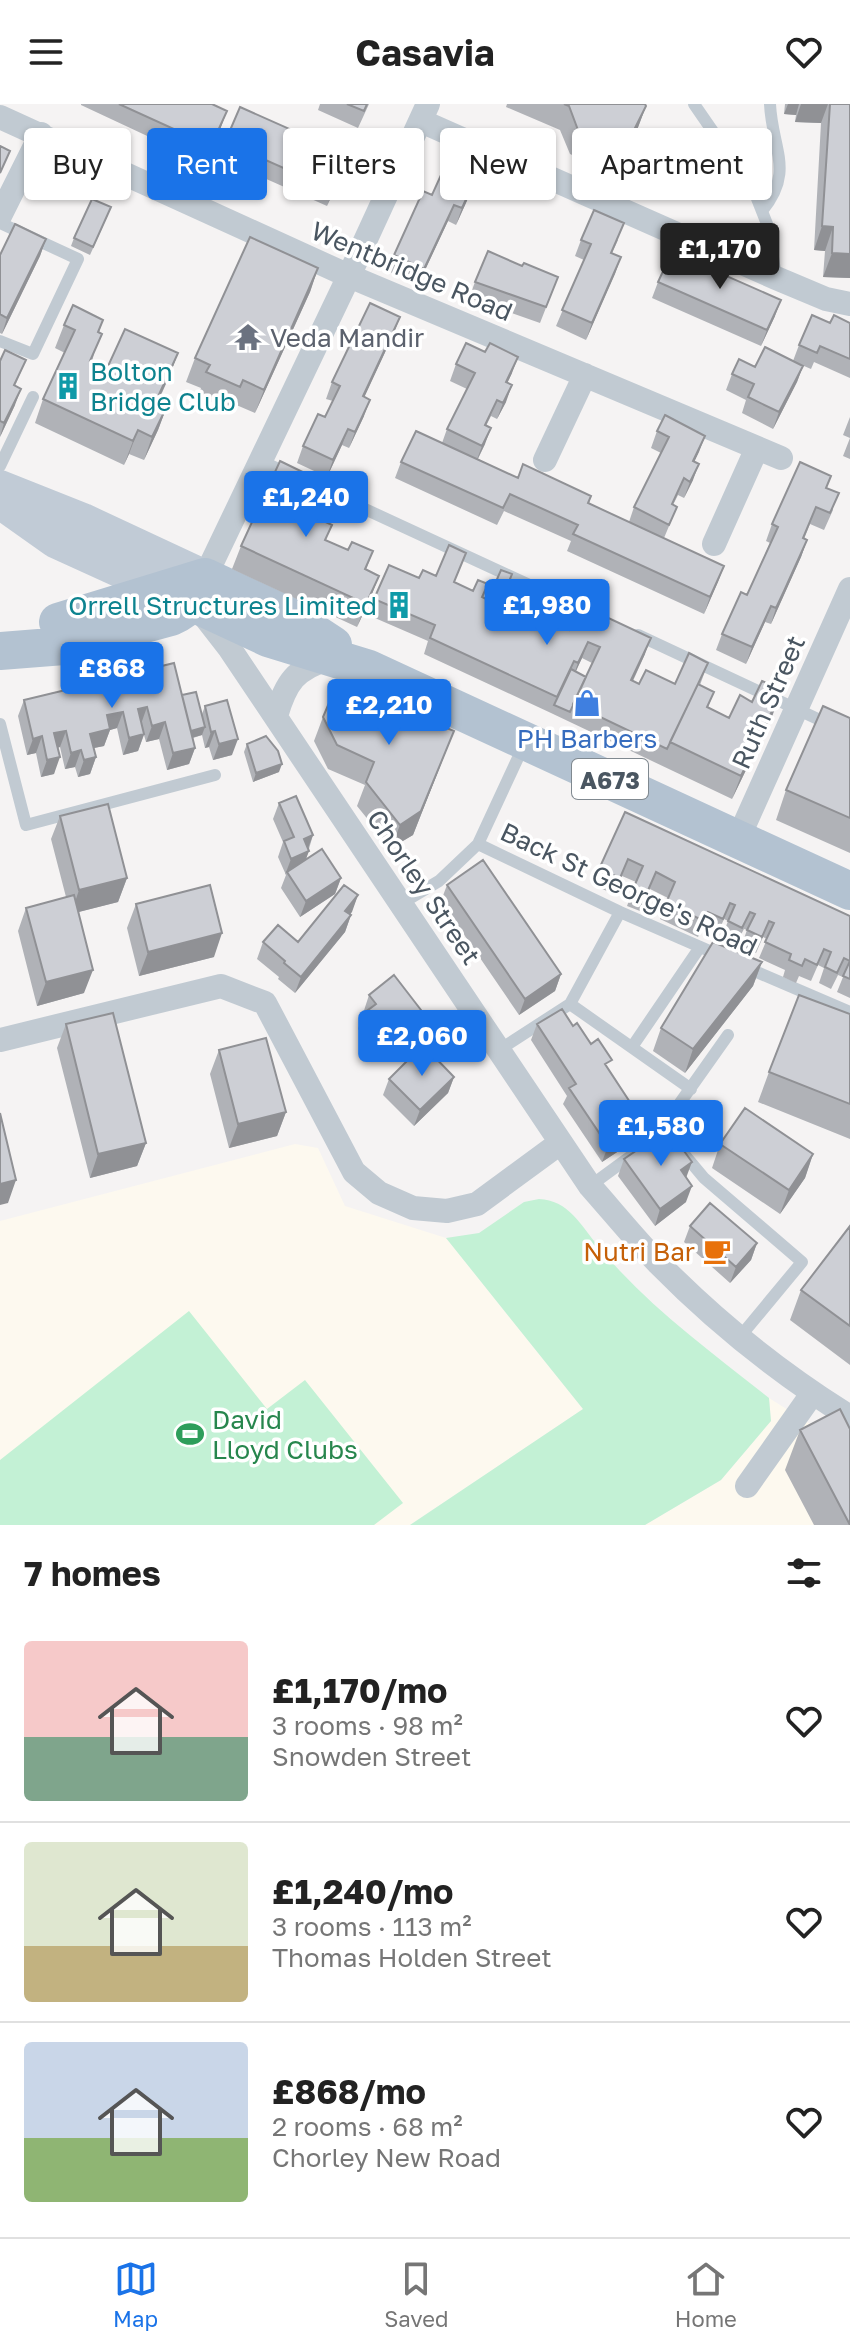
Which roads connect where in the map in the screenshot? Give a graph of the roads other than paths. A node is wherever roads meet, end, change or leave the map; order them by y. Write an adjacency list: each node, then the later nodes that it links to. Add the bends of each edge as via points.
1 (694, 104): 8 (lane)
2 (770, 104): 8 (lane, via 781,169 776,194)
3 (424, 113): 11 (street); 12 (street)
4 (0, 117): 5 (street, Wentbridge Road)
5 (27, 128)
6 (24, 168): 9 (street)
7 (131, 175): 11 (street, Wentbridge Road)
8 (762, 211): 12 (lane)
9 (0, 216)
10 (0, 223): 14 (lane, via 78,259 33,354)
11 (349, 276): 15 (street, Wentbridge Road); 20 (street)
12 (776, 278): 13 (street)
13 (850, 304)
14 (0, 341)
15 (585, 375): 17 (street, Wentbridge Road); 19 (street)
16 (33, 397): 21 (lane)
17 (757, 448): 18 (street, Wentbridge Road); 24 (street)
18 (781, 458)
19 (545, 460)
20 (261, 461): 26 (street); 27 (lane)
21 (0, 466)
22 (0, 487): 26 (main road, via 83,520)
23 (0, 502): 26 (main road, via 55,541)
24 (714, 544)
25 (850, 589): 32 (street, Ruth Street)
26 (202, 607): 29 (main road, via 64,646); 30 (main road, A673, via 268,638); 31 (main road, A673, via 289,616); 33 (street, Chorley Street)
27 (604, 620)
28 (619, 627): 32 (lane)
29 (0, 648)
30 (330, 658): 31 (main road, A673); 33 (street, via 293,677)
31 (369, 669): 36 (main road, A673)
32 (796, 709): 35 (lane); 38 (street, Ruth Street)
33 (276, 716): 41 (street, Chorley Street)
34 (0, 724): 37 (lane, via 26,825)
35 (850, 734)
36 (526, 740): 38 (main road, A673); 39 (lane)
37 (215, 775)
38 (738, 839): 40 (main road, A673)
39 (478, 844): 41 (lane, Back St George's Road, via 439,881); 42 (lane, Back St George's Road)
40 (850, 891)
41 (402, 903): 49 (street, Chorley Street)
42 (620, 912): 43 (lane, Back St George's Road); 44 (lane)
43 (700, 947): 45 (lane, Back St George's Road); 48 (lane)
44 (570, 1004): 48 (lane); 49 (lane)
45 (850, 1012)
46 (728, 1035): 50 (lane)
47 (0, 1040): 52 (street, via 221,986 265,1003 354,1172 379,1193 413,1208 447,1211 477,1204)
48 (632, 1047): 50 (lane)
49 (499, 1050): 52 (street, Chorley Street)
50 (691, 1089): 51 (lane)
51 (663, 1129): 53 (lane); 54 (lane, via 711,1184 802,1262)
52 (560, 1143): 53 (street, Chorley Street)
53 (590, 1186): 54 (street, Chorley Street, via 660,1265)
54 (739, 1338): 55 (street, Chorley Street)
55 (812, 1394): 56 (street, Chorley Street); 57 (street)
56 (850, 1417)
57 (747, 1486)

